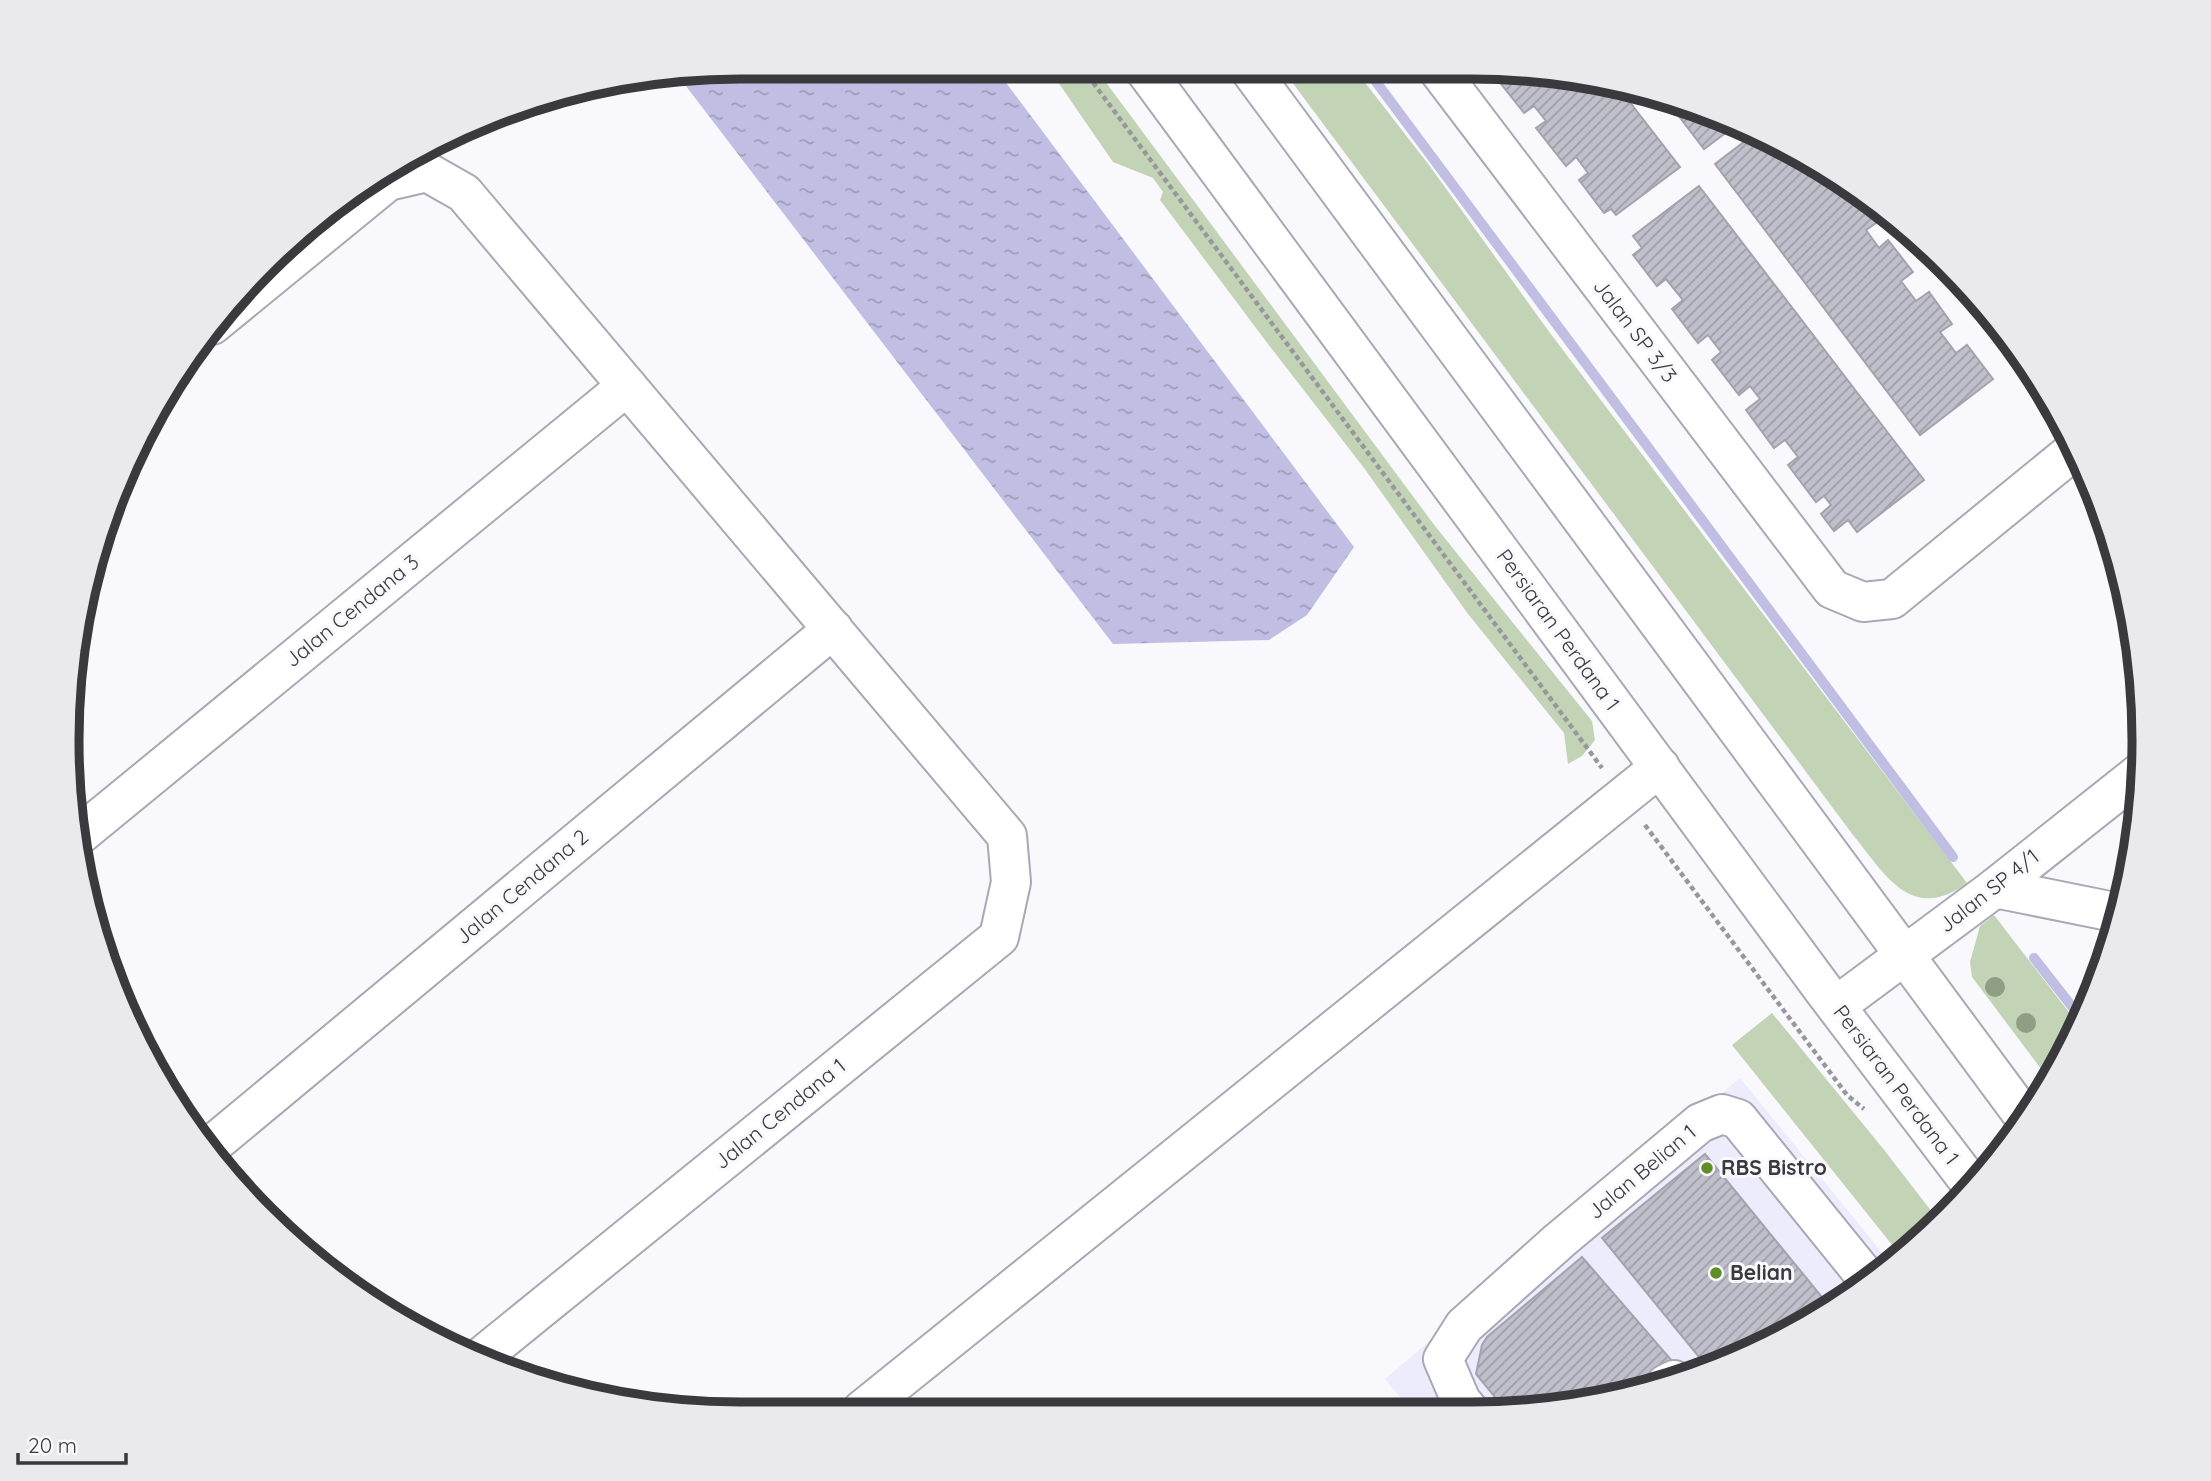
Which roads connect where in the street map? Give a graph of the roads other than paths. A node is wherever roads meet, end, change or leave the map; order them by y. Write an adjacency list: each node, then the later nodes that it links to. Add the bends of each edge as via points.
1 (1151, 79): 8 (street, Persiaran Perdana 1)
2 (1257, 79): 13 (street)
3 (1445, 79): 6 (street, Jalan SP 3/3, via 1832,589 1863,602 1892,598)
4 (263, 283): 5 (street, via 388,181 427,172 464,193)
5 (627, 386): 7 (street); 10 (street, Jalan Cendana 3)
6 (2068, 456)
7 (832, 629): 16 (street, Jalan Cendana 2); 19 (street, Jalan Cendana 1, via 1007,836 1011,882 999,937)
8 (1660, 767): 14 (street, Persiaran Perdana 1); 20 (street)
9 (2131, 780): 11 (street, Jalan SP 4/1)
10 (85, 831)
11 (1995, 888): 12 (street); 13 (street, Jalan SP 4/1)
12 (2110, 911)
13 (1903, 956): 14 (street, Jalan SP 4/1); 15 (street)
14 (1836, 1006): 17 (street, Persiaran Perdana 1)
15 (2019, 1110)
16 (215, 1143)
17 (1967, 1178)
18 (1863, 1273): 21 (street, Jalan Belian 1, via 1738,1119 1722,1114 1700,1123 1459,1330 1443,1359)
19 (487, 1352)
20 (872, 1402)
21 (1462, 1402)

